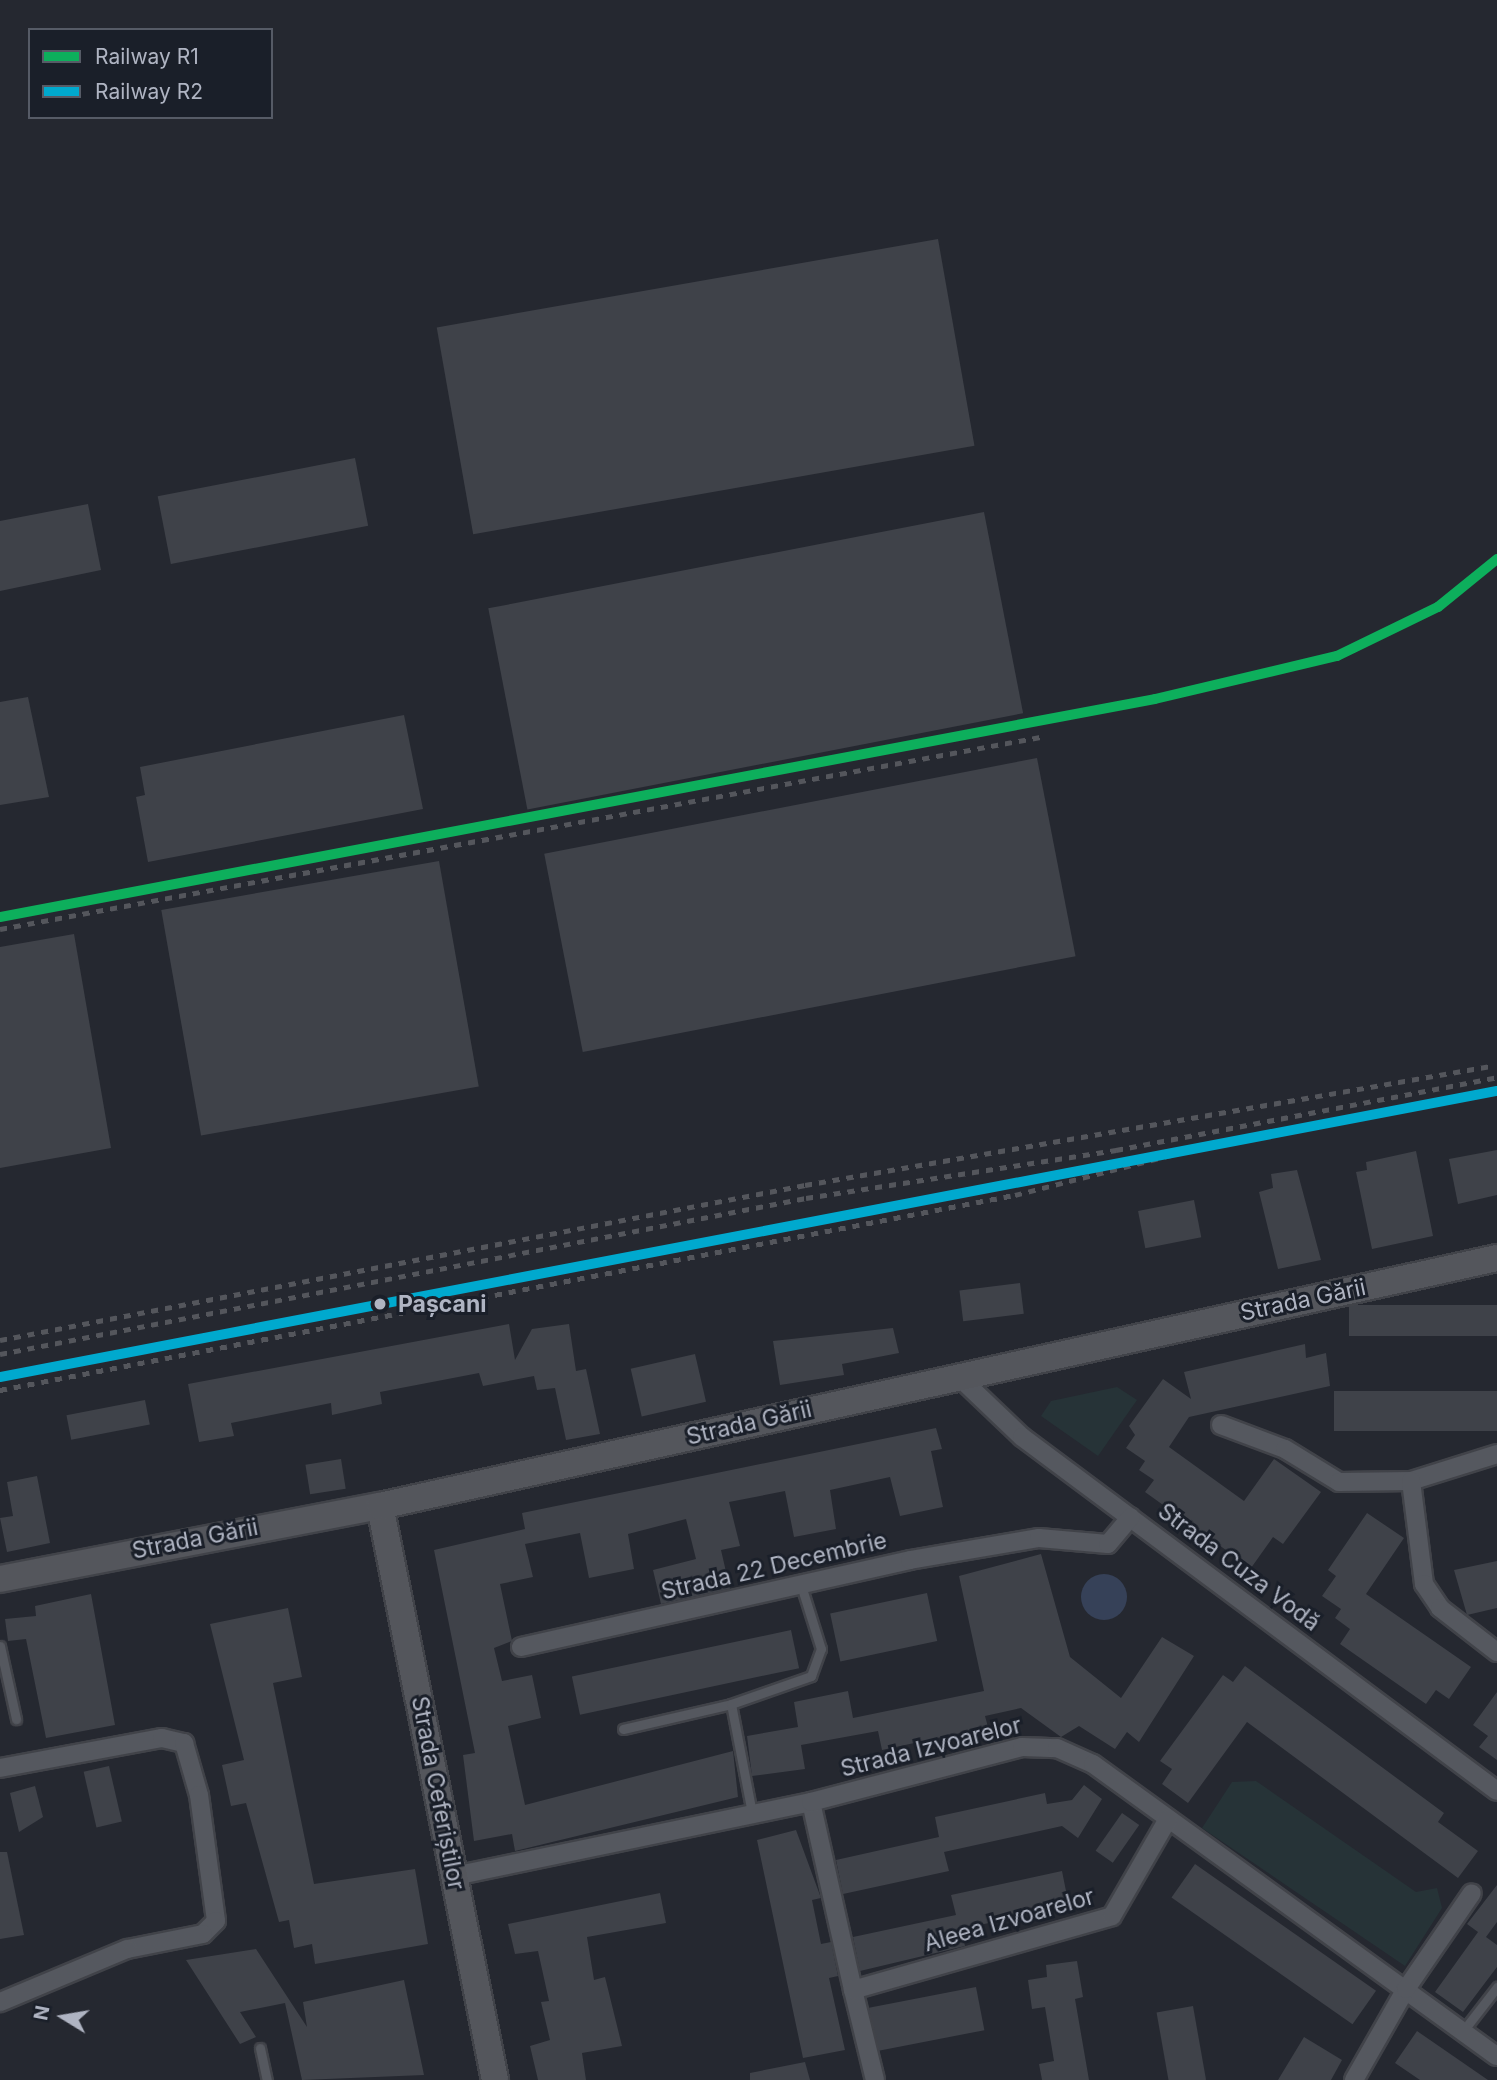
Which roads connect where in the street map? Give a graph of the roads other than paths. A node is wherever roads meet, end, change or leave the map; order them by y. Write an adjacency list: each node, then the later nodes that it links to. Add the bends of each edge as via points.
1 (1497, 1258): 2 (street, Strada Gării)
2 (958, 1376): 6 (street, Strada Gării); 7 (street, Strada Cuza Vodă, via 1022,1437)
3 (1222, 1425): 5 (street, via 1285,1449 1339,1482)
4 (1497, 1454): 5 (street)
5 (1411, 1481): 12 (street, via 1424,1584 1440,1608)
6 (380, 1506): 8 (street, Strada Gării); 21 (street, Strada Ceferiștilor)
7 (1130, 1517): 9 (street, Strada 22 Decembrie, via 1108,1544 1039,1538); 17 (street, Strada Cuza Vodă)
8 (0, 1578)
9 (801, 1585): 11 (street, Strada 22 Decembrie); 13 (lane, via 821,1649 816,1669 802,1682)
10 (0, 1646): 14 (lane)
11 (521, 1647)
12 (1497, 1653)
13 (731, 1704): 15 (lane); 19 (lane)
14 (16, 1719)
15 (623, 1729)
16 (0, 1768): 26 (street, via 162,1738 184,1743 191,1756 211,1871 212,1931 127,1948)
17 (1497, 1791)
18 (811, 1802): 19 (street, Strada Izvoarelor); 20 (street, Strada Izvoarelor, via 1035,1746 1080,1756); 25 (street)
19 (752, 1813): 21 (street, Strada Izvoarelor)
20 (1168, 1819): 24 (street, Strada Izvoarelor); 25 (street, Aleea Izvoarelor, via 1112,1916)
21 (454, 1876): 31 (street, Strada Ceferiștilor)
22 (1472, 1893): 24 (street)
23 (1497, 1987): 27 (lane)
24 (1406, 1989): 27 (street, Strada Izvoarelor); 33 (street)
25 (853, 1990): 32 (street)
26 (0, 2002)
27 (1463, 2031): 29 (street, Strada Izvoarelor)
28 (260, 2048): 30 (lane)
29 (1497, 2056)
30 (267, 2080)
31 (495, 2080)
32 (875, 2080)
33 (1354, 2080)

